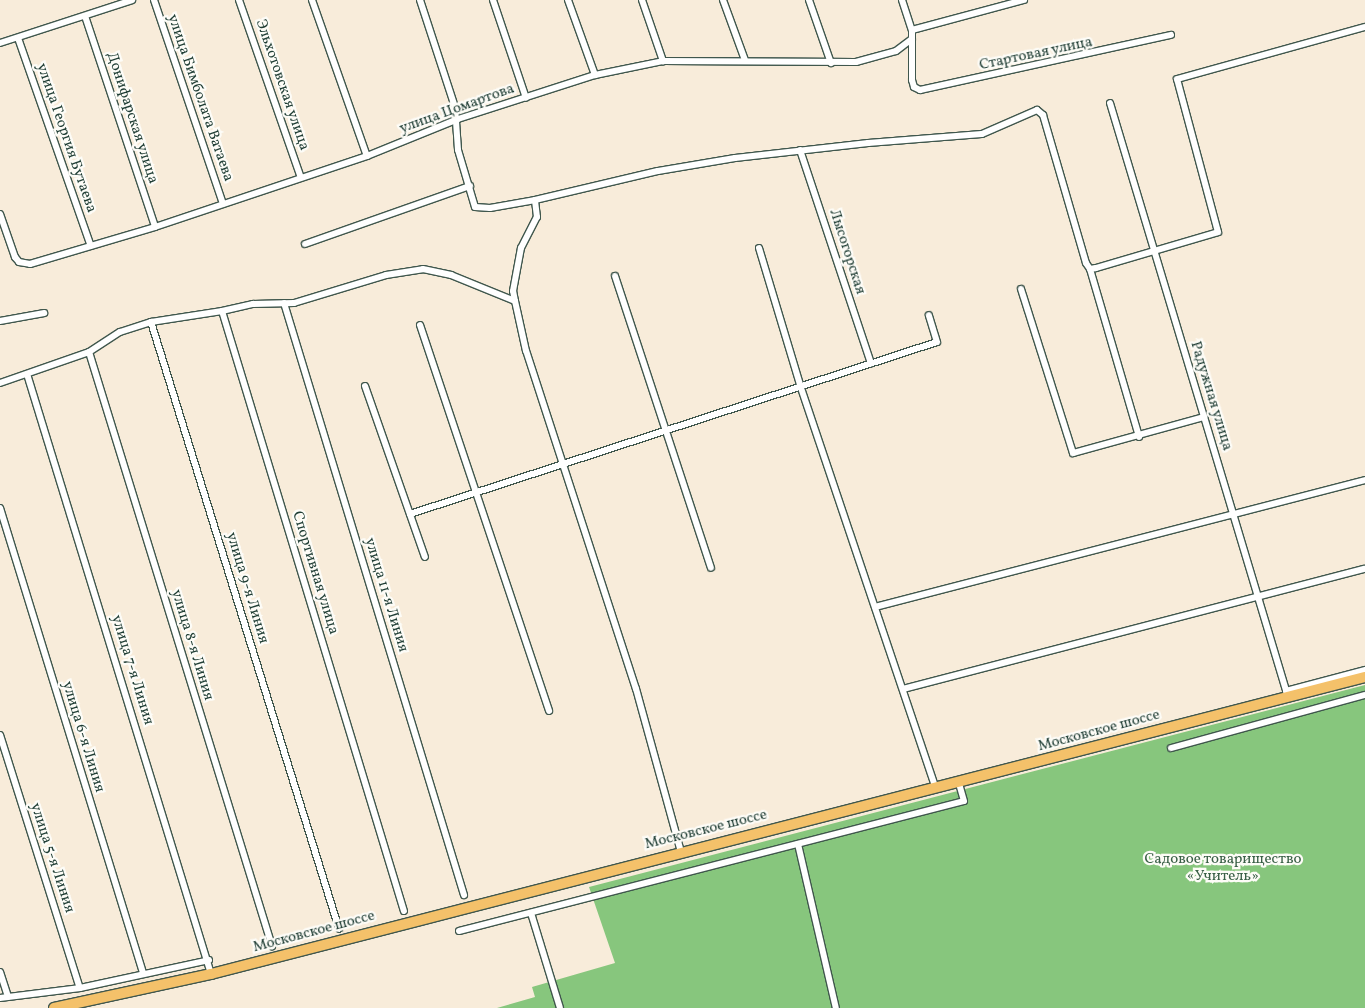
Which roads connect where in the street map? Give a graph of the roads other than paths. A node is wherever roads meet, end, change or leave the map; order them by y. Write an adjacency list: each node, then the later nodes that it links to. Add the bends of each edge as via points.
1 (132, 0): 13 (street)
2 (154, 0): 32 (street, улица Бимболата Ватаева)
3 (239, 0): 29 (street, Эльхотовская улица)
4 (312, 0): 28 (street)
5 (420, 0): 26 (street)
6 (493, 0): 24 (street)
7 (568, 0): 23 (street)
8 (642, 0): 21 (street)
9 (723, 0): 20 (street)
10 (808, 0): 22 (street)
11 (902, 0): 15 (street)
12 (1024, 0): 15 (street)
13 (86, 16): 17 (street); 34 (street, Донифарская улица)
14 (1365, 27): 38 (street, via 1177,79 1218,232)
15 (912, 30): 18 (street)
16 (1171, 35): 18 (street, Стартовая улица, via 920,90 914,87 912,80)
17 (18, 38): 19 (street); 36 (street, улица Георгия Бутаева)
18 (912, 39): 22 (street, улица Цомартова, via 896,51 874,58)
19 (0, 43)
20 (744, 60): 21 (street, улица Цомартова); 22 (street, улица Цомартова)
21 (664, 61): 23 (street, улица Цомартова)
22 (831, 63)
23 (595, 75): 24 (street, улица Цомартова)
24 (526, 98): 26 (street, улица Цомартова)
25 (1110, 103): 38 (street, Радужная улица)
26 (458, 119): 28 (street, улица Цомартова); 30 (street, via 456,140)
27 (800, 150): 31 (street, via 658,171); 39 (street, via 982,134 1037,110 1043,115); 51 (street, Лысогорская)
28 (367, 156): 29 (street, улица Цомартова)
29 (301, 178): 32 (street, улица Цомартова)
30 (470, 186): 31 (street, via 475,206 481,209); 35 (street)
31 (535, 200): 42 (street, via 536,217 521,248 513,291)
32 (223, 204): 34 (street, улица Цомартова)
33 (0, 214): 36 (street, улица Цомартова, via 12,254 19,262 30,264)
34 (156, 227): 36 (street, улица Цомартова)
35 (305, 244)
36 (91, 246)
37 (759, 248): 54 (street)
38 (1154, 252): 39 (street); 56 (street, Радужная улица)
39 (1090, 269): 58 (street)
40 (615, 276): 57 (street)
41 (1020, 289): 58 (street, via 1073,454)
42 (515, 301): 43 (street, via 451,275 423,269 386,275 294,303); 59 (street, via 526,351)
43 (284, 303): 44 (street, via 253,304); 82 (street, улица 11-я Линия)
44 (222, 311): 48 (street); 83 (street, Спортивная улица)
45 (44, 313): 47 (street)
46 (930, 315): 51 (street, via 937,342)
47 (0, 321)
48 (151, 322): 50 (street, via 120,332); 85 (street, улица 9-я Линия)
49 (420, 324): 61 (street)
50 (89, 352): 52 (street); 87 (street, улица 8-я Линия)
51 (871, 363): 54 (street)
52 (27, 374): 53 (street); 88 (street, улица 7-я Линия)
53 (0, 383)
54 (800, 384): 57 (street); 69 (street)
55 (366, 386): 64 (street)
56 (1204, 417): 58 (street); 63 (street, Радужная улица)
57 (668, 429): 59 (street); 66 (street)
58 (1139, 436)
59 (564, 464): 61 (street); 81 (street, via 636,688)
60 (1365, 480): 63 (street)
61 (474, 492): 64 (street); 75 (street)
62 (0, 508): 90 (street, улица 6-я Линия)
63 (1233, 512): 68 (street, Радужная улица); 69 (street)
64 (410, 514): 65 (street)
65 (425, 558)
66 (711, 568)
67 (1365, 569): 68 (street)
68 (1258, 596): 72 (street); 73 (street, Радужная улица)
69 (875, 607): 72 (street)
70 (1365, 670): 73 (street)
71 (1365, 677): 73 (highway, Московское шоссе)
72 (903, 689): 79 (street)
73 (1287, 694): 78 (highway, Московское шоссе)
74 (1365, 695): 77 (street)
75 (549, 712)
76 (0, 735): 92 (street, улица 5-я Линия)
77 (1171, 748)
78 (959, 783): 79 (highway, Московское шоссе); 80 (street, via 964,801)
79 (936, 788): 81 (highway, Московское шоссе)
80 (798, 844): 84 (street); 97 (street)
81 (681, 852): 91 (highway, Московское шоссе)
82 (464, 895)
83 (404, 911)
84 (531, 913): 86 (street); 96 (street)
85 (339, 929)
86 (460, 931)
87 (272, 946)
88 (209, 960): 90 (street); 91 (street, улица 7-я Линия)
89 (0, 972): 93 (street)
90 (143, 974): 92 (street)
91 (211, 974): 95 (highway, Московское шоссе)
92 (80, 988): 93 (street)
93 (8, 997): 94 (street)
94 (0, 998)
95 (54, 1008)
96 (560, 1008)
97 (836, 1008)

